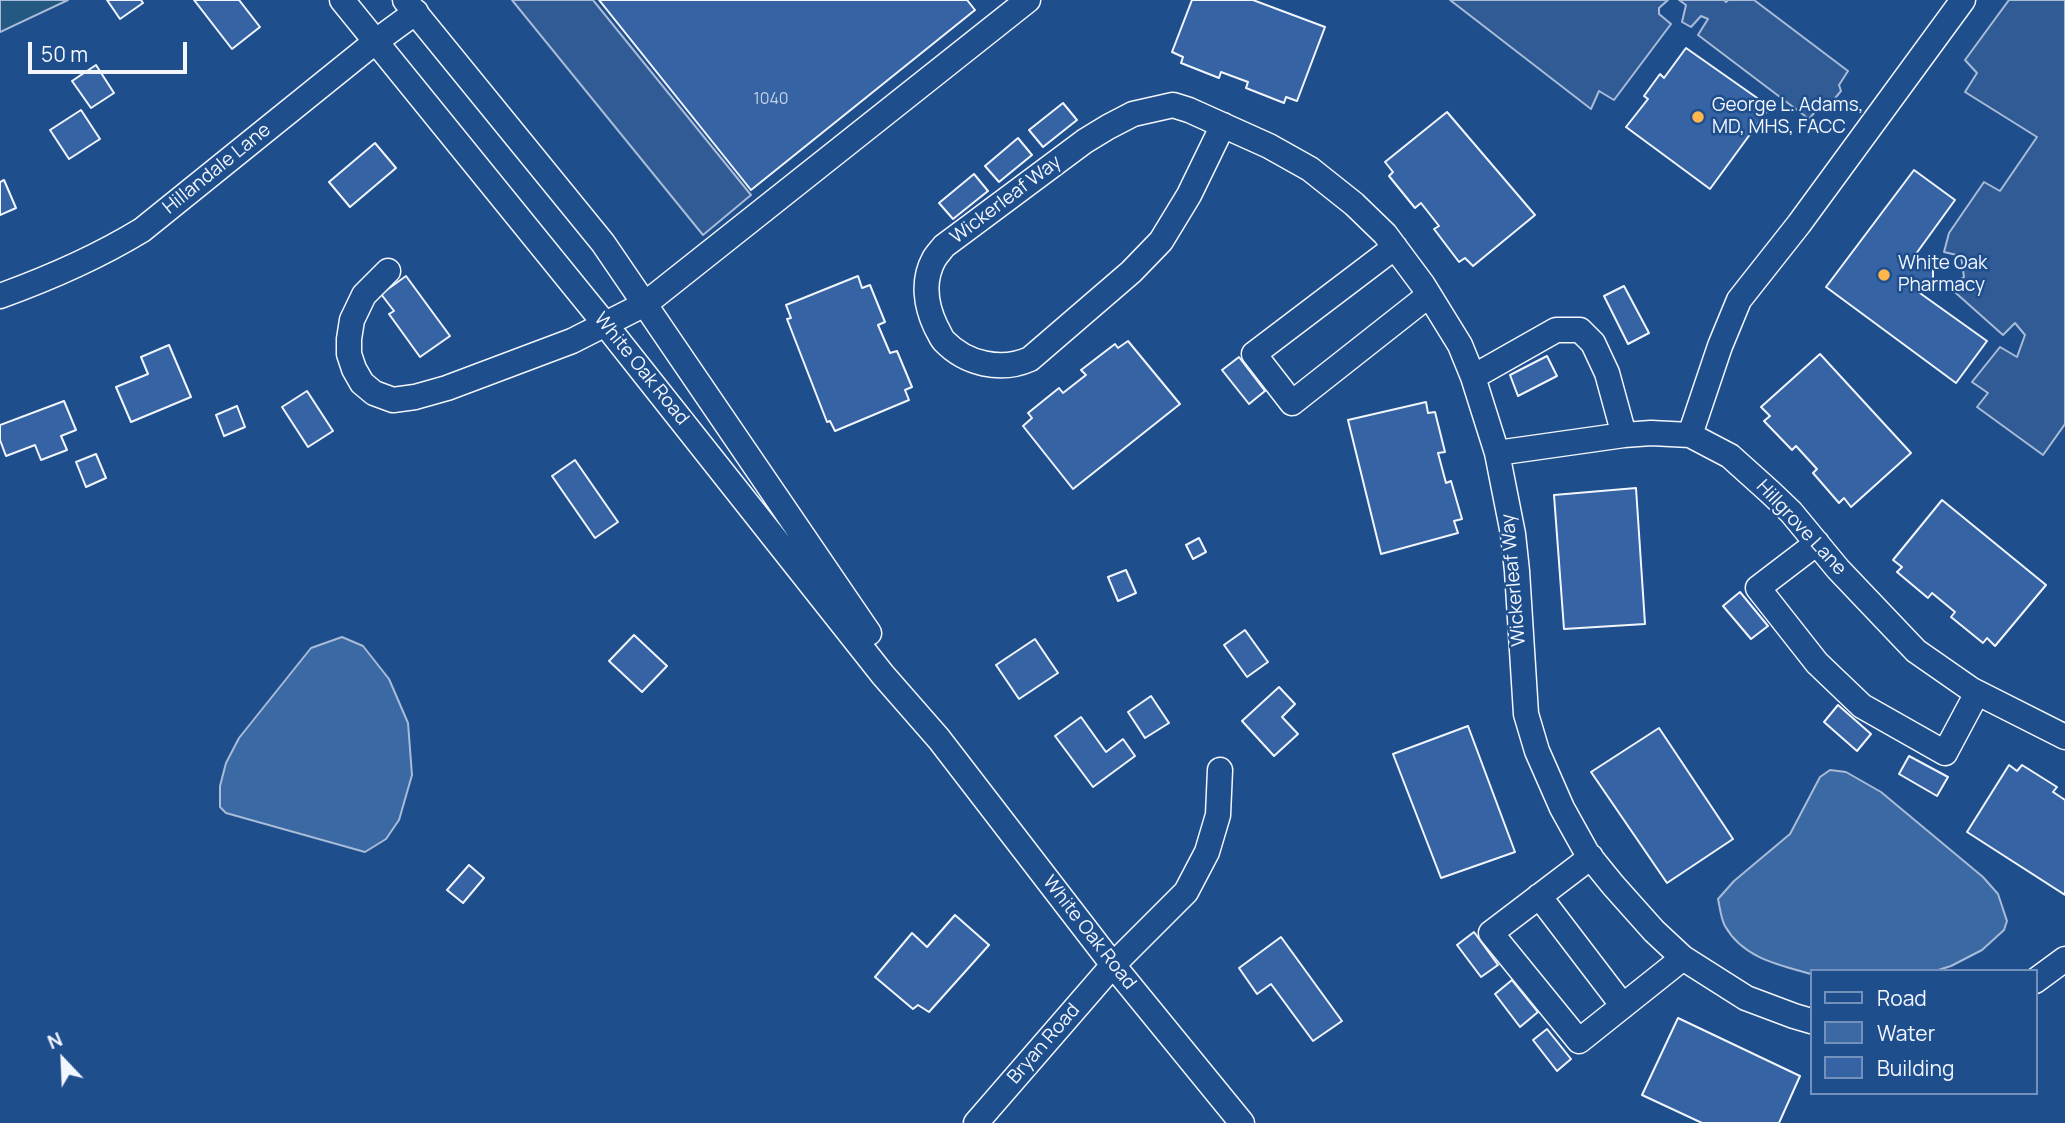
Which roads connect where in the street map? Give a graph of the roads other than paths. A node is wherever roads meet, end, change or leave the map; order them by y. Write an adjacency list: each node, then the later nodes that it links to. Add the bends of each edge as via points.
1 (342, 0): 5 (street, White Oak Road)
2 (1028, 0): 11 (street)
3 (1963, 0): 15 (street, via 1739,300)
4 (411, 6): 5 (street, Hillandale Lane); 11 (street, White Oak Road, via 603,243)
5 (375, 42): 10 (street, Hillandale Lane, via 142,230 59,274); 12 (street, White Oak Road)
6 (1223, 125): 6 (street, Wickerleaf Way, via 1173,105 1133,114 1085,141 944,246 928,276 926,299 943,340 963,356 983,363 1017,365 1030,359 1161,241); 7 (street, Wickerleaf Way, via 1310,169 1354,204)
7 (1395, 247): 9 (street, Wickerleaf Way); 9 (street, via 1254,355 1292,402)
8 (388, 271): 12 (street, via 364,295 352,320 349,354 362,383 393,400 447,388)
9 (1429, 295): 13 (street, Wickerleaf Way, via 1460,345)
10 (0, 296)
11 (645, 303): 12 (street); 20 (street, White Oak Road)
12 (605, 324): 20 (street, White Oak Road, via 874,664)
13 (1473, 377): 14 (street, via 1556,330 1580,330 1594,343 1607,373); 16 (street, Wickerleaf Way)
14 (1624, 435): 15 (street, Hillgrove Lane); 16 (street, Hillgrove Lane)
15 (1689, 435): 17 (street, Hillgrove Lane, via 1730,456 1791,512)
16 (1497, 453): 22 (street, Wickerleaf Way, via 1513,534 1526,715 1562,808)
17 (1817, 543): 18 (street, Hillgrove Lane, via 1916,651); 18 (street, via 1758,588 1817,663 1862,706 1945,753)
18 (1977, 693): 19 (street, Hillgrove Lane)
19 (2065, 737)
20 (939, 739): 26 (street, White Oak Road)
21 (1220, 769): 26 (street, Bryan Road, via 1218,815 1208,852 1186,892)
22 (1591, 857): 23 (street); 24 (street, Wickerleaf Way)
23 (1539, 896): 28 (street); 28 (street, via 1491,933 1578,1041)
24 (1683, 958): 28 (street); 29 (street, Wickerleaf Way, via 1746,998)
25 (2065, 959): 27 (street)
26 (1113, 965): 30 (street, Bryan Road); 31 (street, White Oak Road)
27 (2037, 980)
28 (1623, 1006)
29 (1810, 1021)
30 (976, 1123)
31 (1242, 1123)

